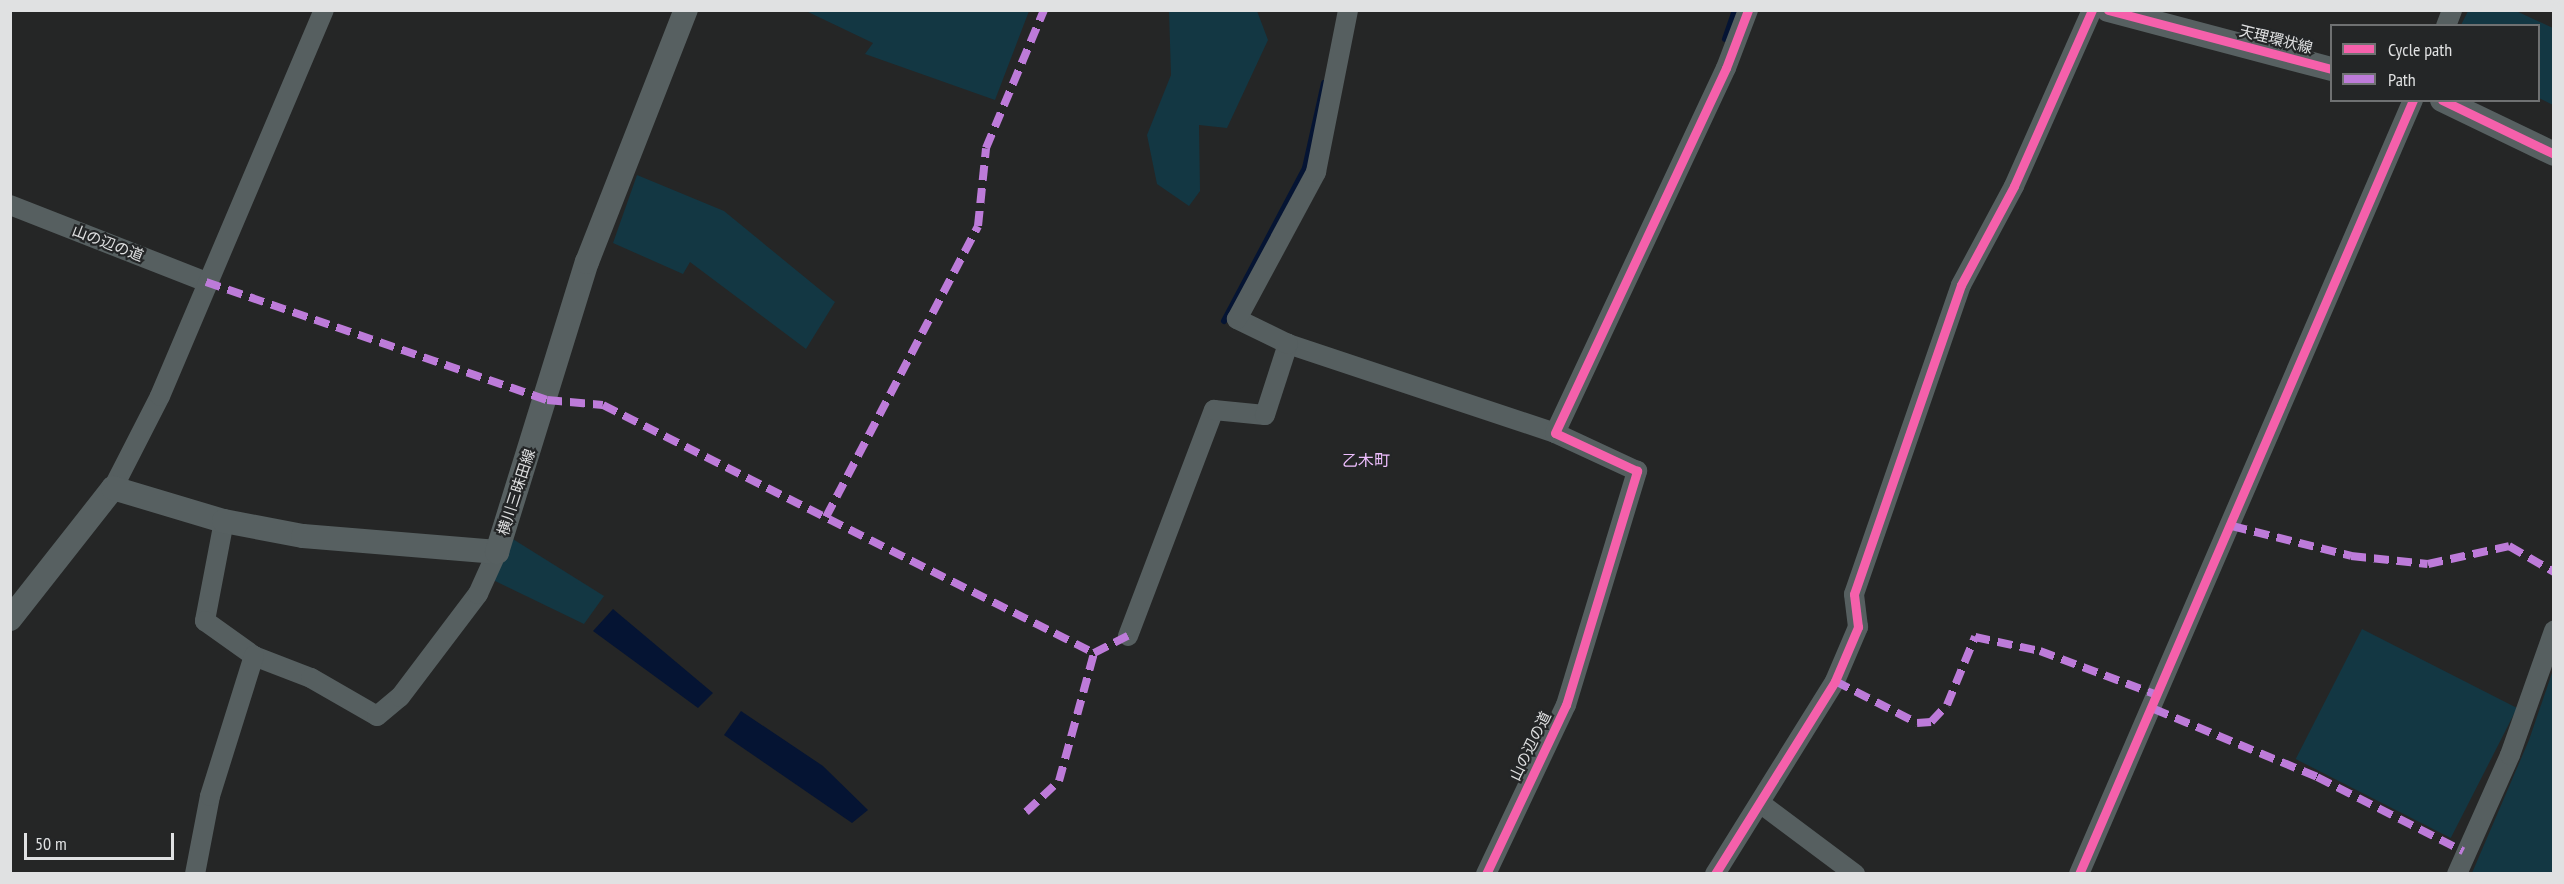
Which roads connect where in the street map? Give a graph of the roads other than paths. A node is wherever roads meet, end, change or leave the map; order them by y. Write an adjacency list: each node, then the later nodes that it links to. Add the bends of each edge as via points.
1 (324, 10): 12 (street)
2 (686, 10): 17 (main road, 横川三昧田線, via 586,262)
3 (1348, 10): 13 (street, via 1316,172 1237,319)
4 (1748, 10): 14 (street)
5 (2092, 10): 22 (street, via 2014,186 1961,285 1854,594 1858,627 1854,638 1835,681)
6 (2109, 10): 7 (main road, 天理環状線)
7 (2330, 69)
8 (2412, 102): 27 (street)
9 (2446, 102): 10 (main road)
10 (2553, 154)
11 (10, 205): 12 (street, 山の辺の道)
12 (206, 282): 15 (street, via 160,396)
13 (1288, 344): 14 (street); 20 (street, via 1265,415 1214,410 1207,421)
14 (1555, 433): 24 (street, 山の辺の道, via 1637,471 1566,705)
15 (113, 488): 16 (main road, 横川三昧田線); 18 (main road)
16 (224, 521): 17 (main road, 横川三昧田線, via 303,536); 21 (street, via 205,621)
17 (496, 552): 21 (street, via 478,594 400,697 377,717 311,678)
18 (10, 619)
19 (2553, 632): 28 (street, via 2510,755)
20 (1128, 636)
21 (254, 656): 23 (street, via 210,796)
22 (1760, 804): 25 (street); 26 (street)
23 (195, 873)
24 (1486, 873)
25 (1715, 873)
26 (1856, 873)
27 (2079, 873)
28 (2457, 873)

